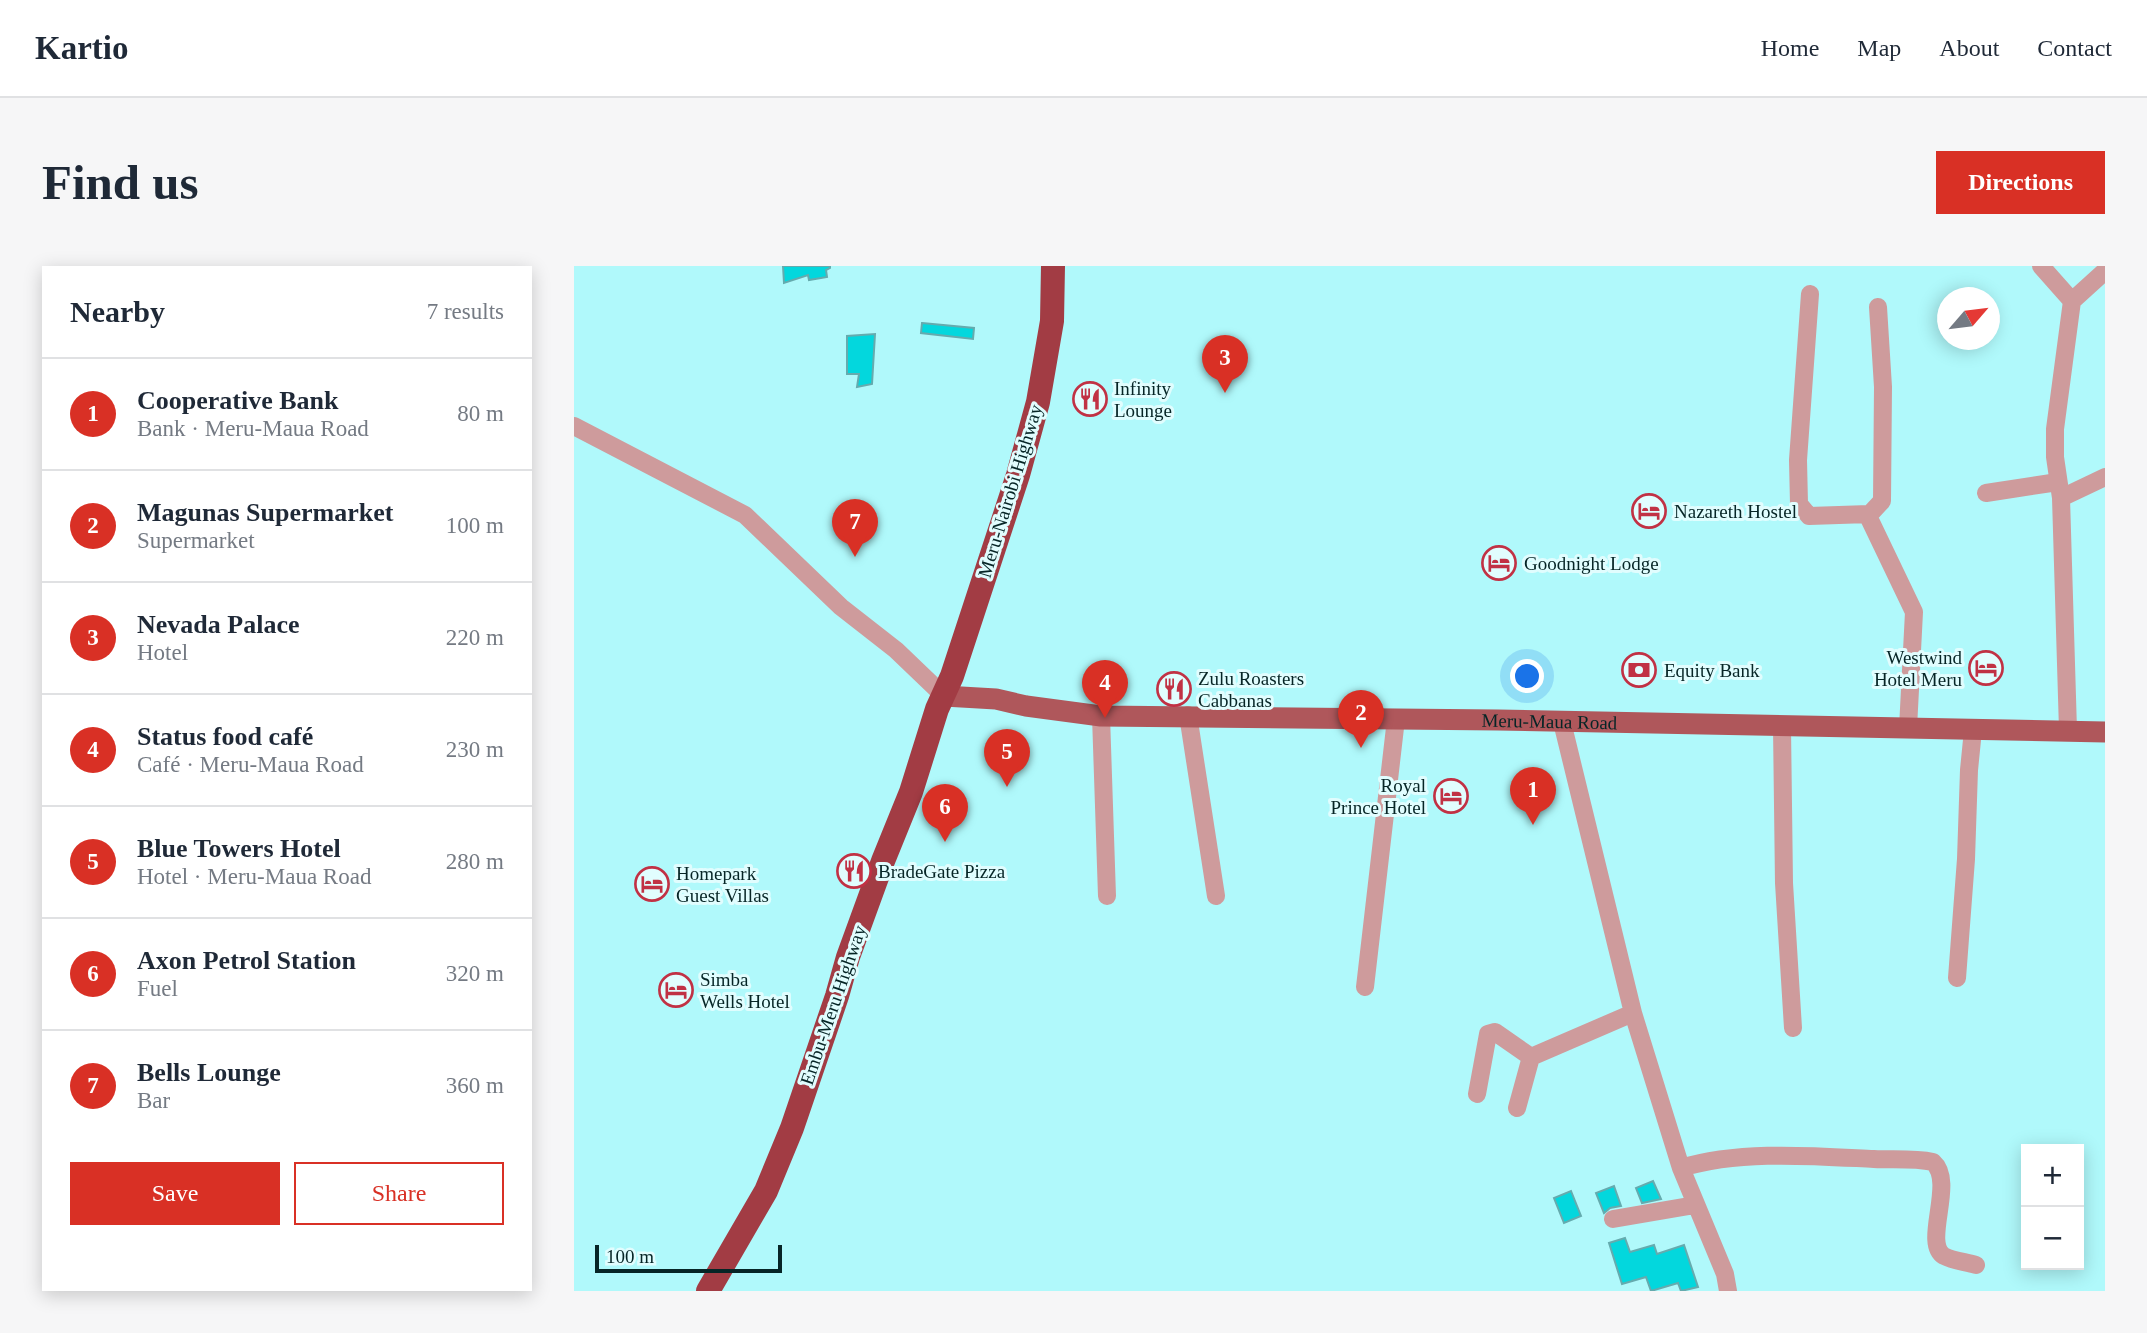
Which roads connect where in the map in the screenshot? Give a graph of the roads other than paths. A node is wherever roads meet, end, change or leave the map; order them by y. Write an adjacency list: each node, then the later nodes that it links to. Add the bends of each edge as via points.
1 (1052, 266): 12 (highway, Meru-Nairobi Highway, via 1051,333 1038,402)
2 (2041, 266): 5 (street)
3 (2105, 271): 5 (street)
4 (1810, 294): 11 (street, via 1799,505 1808,516)
5 (2072, 302): 9 (street, via 2055,429)
6 (1878, 307): 11 (street, via 1882,501)
7 (574, 426): 12 (street, via 745,515 841,607)
8 (2105, 477): 9 (street)
9 (2059, 490): 10 (street); 20 (street)
10 (1986, 492)
11 (1869, 514): 18 (street, via 1914,612)
12 (944, 694): 14 (main road, Meru-Maua Road); 35 (highway, Embu-Meru Highway, via 848,957 793,1128 766,1191)
13 (1188, 715): 14 (main road, Meru-Maua Road); 15 (main road, Meru-Maua Road); 23 (street)
14 (1101, 716): 22 (street)
15 (1396, 719): 16 (main road, Meru-Maua Road); 25 (street)
16 (1562, 722): 17 (main road, Meru-Maua Road); 26 (street)
17 (1782, 727): 18 (main road, Meru-Maua Road); 27 (street, via 1784,883)
18 (1908, 728): 19 (main road, Meru-Maua Road)
19 (1973, 730): 20 (main road, Meru-Maua Road); 24 (street)
20 (2068, 730): 21 (main road, Meru-Maua Road)
21 (2105, 732)
22 (1107, 896)
23 (1216, 896)
24 (1958, 978)
25 (1365, 987)
26 (1633, 1013): 28 (street); 31 (street)
27 (1793, 1028)
28 (1531, 1057): 29 (street, via 1495,1032 1488,1034); 30 (street)
29 (1477, 1094)
30 (1517, 1108)
31 (1681, 1168): 32 (street); 34 (street, via 1712,1161 1783,1157 1933,1163 1940,1170 1936,1239 1940,1251)
32 (1695, 1205): 33 (street); 36 (street)
33 (1613, 1219)
34 (1976, 1265)
35 (708, 1291)
36 (1728, 1291)

